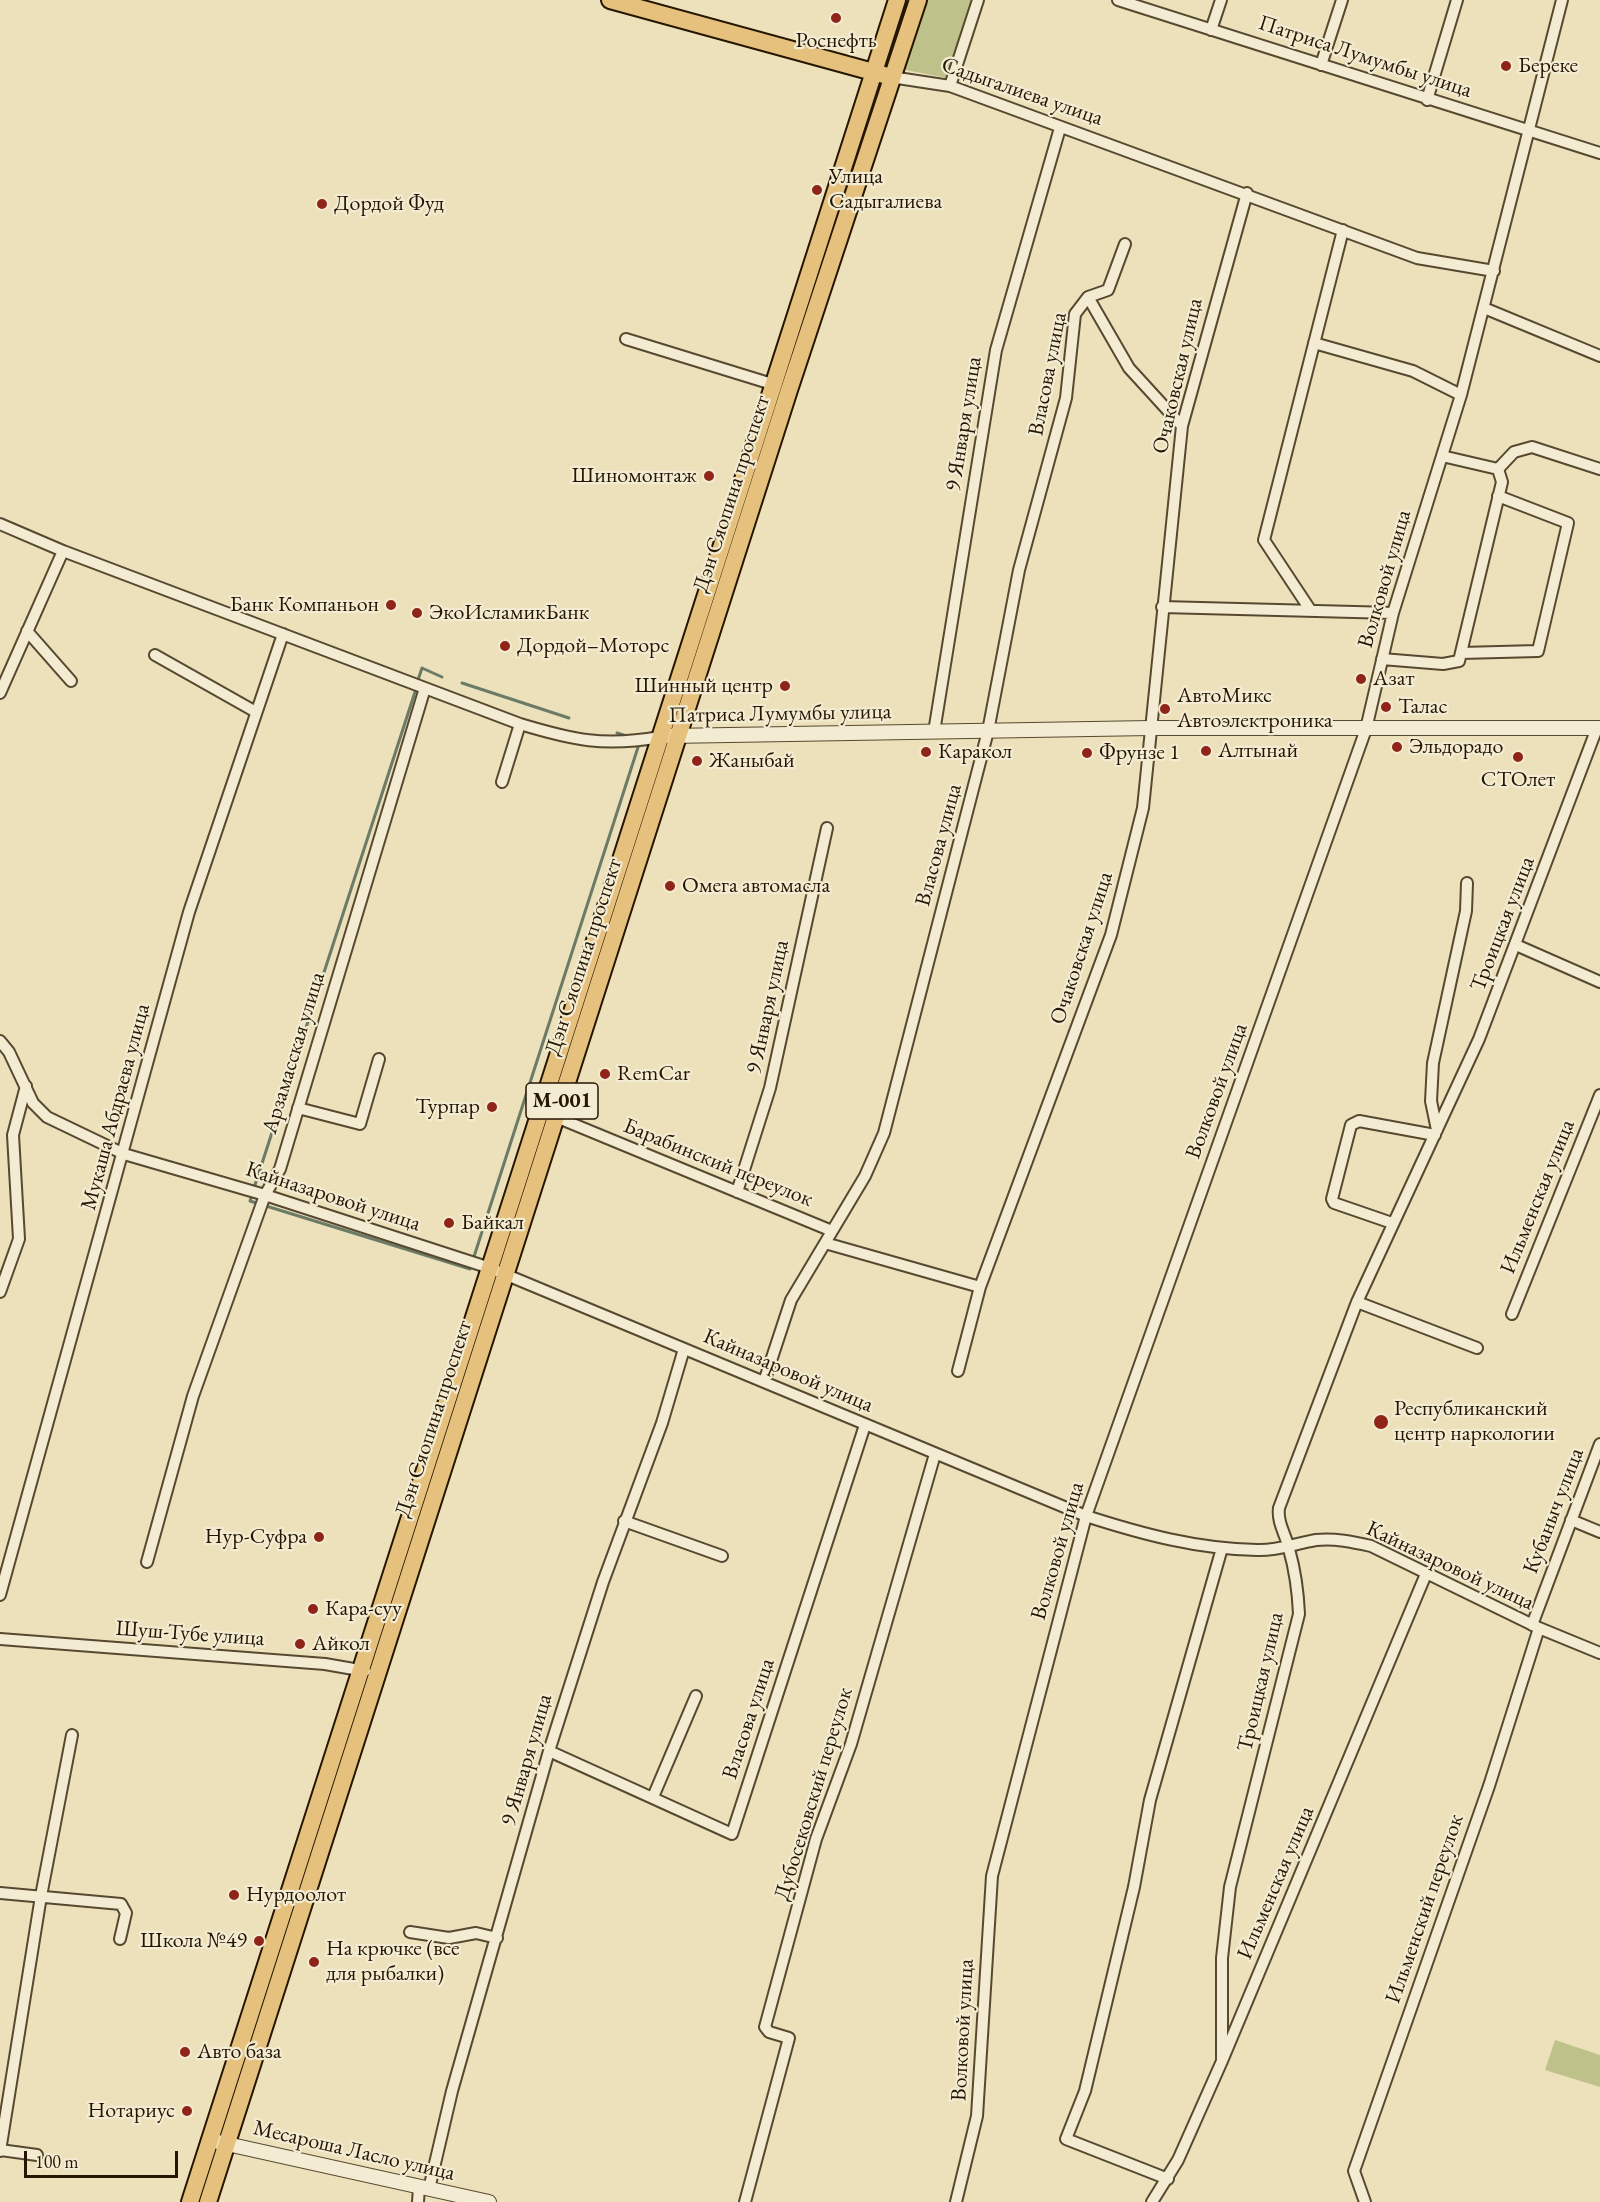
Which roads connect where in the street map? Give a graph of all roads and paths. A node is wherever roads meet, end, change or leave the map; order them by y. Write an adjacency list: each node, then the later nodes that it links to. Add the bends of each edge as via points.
1 (610, 0): 12 (main road, Садыгалиева улица)
2 (897, 0): 12 (main road, Дэн Сяопина проспект / M-001)
3 (918, 0): 13 (main road, Дэн Сяопина проспект / M-001)
4 (978, 0): 14 (street)
5 (1118, 0): 10 (street, Патриса Лумумбы улица)
6 (1221, 0): 10 (street)
7 (1342, 0): 11 (street)
8 (1457, 0): 15 (street)
9 (1562, 0): 17 (street, Волковой улица)
10 (1211, 30): 11 (street, Патриса Лумумбы улица)
11 (1321, 65): 15 (street, Патриса Лумумбы улица)
12 (873, 72): 13 (main road, Садыгалиева улица); 28 (main road, Дэн Сяопина проспект / M-001)
13 (891, 77): 14 (street, Садыгалиева улица); 55 (main road, Дэн Сяопина проспект / M-001)
14 (950, 86): 16 (street, Садыгалиева улица)
15 (1427, 100): 17 (street, Патриса Лумумбы улица)
16 (1060, 128): 19 (street, Садыгалиева улица); 54 (street, 9 Января улица, via 996,350)
17 (1529, 132): 18 (street, Патриса Лумумбы улица); 22 (street, Волковой улица)
18 (1600, 153)
19 (1247, 194): 20 (street, Садыгалиева улица); 30 (street, Очаковская улица)
20 (1343, 230): 22 (street, Садыгалиева улица, via 1417,258); 26 (street)
21 (1125, 244): 23 (street, Власова улица, via 1108,290)
22 (1494, 271): 24 (street, Волковой улица)
23 (1088, 297): 30 (street, Власова улица, via 1129,368); 53 (street, Власова улица, via 1075,314 1066,398 1020,570)
24 (1484, 308): 27 (street); 29 (street, Волковой улица)
25 (626, 339): 28 (street)
26 (1314, 343): 29 (street, via 1413,371); 38 (street, via 1264,540)
27 (1600, 356)
28 (772, 384): 56 (main road, Дэн Сяопина проспект / M-001)
29 (1461, 395): 31 (street, Волковой улица)
30 (1182, 426): 37 (street, Очаковская улица)
31 (1442, 456): 33 (street); 39 (street, Волковой улица)
32 (1600, 469): 33 (street, via 1532,447 1514,452)
33 (1498, 470): 34 (street, via 1502,482)
34 (1498, 496): 42 (street); 42 (street, via 1568,523 1539,651)
35 (0, 524): 36 (street, Патриса Лумумбы улица)
36 (63, 551): 40 (street); 41 (street, Патриса Лумумбы улица)
37 (1162, 607): 38 (street); 50 (street, Очаковская улица)
38 (1311, 611): 39 (street)
39 (1393, 613): 44 (street, Волковой улица)
40 (27, 631): 45 (street); 47 (street)
41 (283, 634): 46 (street, Патриса Лумумбы улица); 48 (street, Мукаша Абдраева улица)
42 (1461, 653): 44 (street, via 1459,662 1443,664)
43 (155, 655): 48 (street)
44 (1382, 659): 52 (street, Волковой улица)
45 (71, 681)
46 (425, 688): 49 (street, Патриса Лумумбы улица); 68 (street, Арзамасская улица)
47 (0, 693)
48 (256, 712): 71 (street, Мукаша Абдраева улица, via 189,912)
49 (520, 724): 56 (street, Патриса Лумумбы улица, via 576,741 627,742); 57 (street)
50 (1151, 728): 52 (street, Патриса Лумумбы улица); 53 (street, Патриса Лумумбы улица); 78 (street, Очаковская улица, via 1143,808 1111,934)
51 (1598, 728): 52 (street, Патриса Лумумбы улица); 60 (street, Троицкая улица)
52 (1366, 729): 89 (street, Волковой улица)
53 (988, 731): 54 (street, Патриса Лумумбы улица); 75 (street, Власова улица, via 884,1132 865,1176)
54 (934, 732): 55 (street, Патриса Лумумбы улица)
55 (677, 736): 56 (street, Патриса Лумумбы улица); 63 (main road, Дэн Сяопина проспект / M-001)
56 (660, 737): 62 (main road, Дэн Сяопина проспект / M-001)
57 (502, 782)
58 (827, 828): 72 (street, 9 Января улица, via 770,1088)
59 (1467, 883): 70 (street, Троицкая улица, via 1466,911 1433,1063 1431,1101)
60 (1516, 945): 61 (street); 70 (street, Троицкая улица, via 1479,1040)
61 (1600, 982)
62 (580, 989): 63 (main road); 77 (main road, Дэн Сяопина проспект / M-001)
63 (596, 994): 69 (main road, Дэн Сяопина проспект / M-001)
64 (0, 1041): 66 (street, Кайназаровой улица)
65 (379, 1059): 68 (street, via 360,1124)
66 (26, 1086): 71 (street, Кайназаровой улица, via 33,1103 47,1117); 79 (street, via 13,1135 19,1239)
67 (1600, 1095): 81 (street, Ильменская улица)
68 (298, 1108): 73 (street, Арзамасская улица, via 280,1169)
69 (556, 1117): 72 (street, Барабинский переулок); 77 (main road, Дэн Сяопина проспект / M-001)
70 (1436, 1132): 74 (street, Троицкая улица); 74 (street, via 1359,1120 1351,1125 1332,1199)
71 (124, 1154): 73 (street, Кайназаровой улица); 98 (street, Мукаша Абдраева улица)
72 (737, 1192): 75 (street, Барабинский переулок)
73 (265, 1195): 77 (street, Кайназаровой улица); 96 (street, Арзамасская улица, via 193,1396)
74 (1392, 1223): 80 (street, Троицкая улица)
75 (832, 1231): 76 (street, Власова улица)
76 (825, 1243): 78 (street); 85 (street, Власова улица, via 791,1300)
77 (497, 1270): 83 (street, Кайназаровой улица); 102 (main road, Дэн Сяопина проспект / M-001); 103 (main road, Дэн Сяопина проспект / M-001)
78 (980, 1287): 84 (street, Очаковская улица)
79 (0, 1292)
80 (1357, 1302): 82 (street); 93 (street, Троицкая улица, via 1279,1508 1278,1520)
81 (1512, 1314)
82 (1477, 1348)
83 (684, 1349): 85 (street, Кайназаровой улица); 91 (street, 9 Января улица, via 662,1423)
84 (958, 1371)
85 (764, 1382): 86 (street, Кайназаровой улица)
86 (865, 1425): 88 (street, Кайназаровой улица); 107 (street, Власова улица, via 732,1834)
87 (1600, 1444): 90 (street, Кубаныч улица)
88 (935, 1454): 89 (street, Кайназаровой улица); 123 (street, Дубосековский переулок, via 851,1744 816,1839 765,2027 789,2038)
89 (1086, 1516): 94 (street, Кайназаровой улица, via 1152,1538); 124 (street, Волковой улица, via 992,1876 977,2116)
90 (1571, 1520): 92 (street); 99 (street, Кубаныч улица)
91 (624, 1521): 95 (street); 106 (street, 9 Января улица)
92 (1600, 1532)
93 (1289, 1546): 94 (street, Кайназаровой улица, via 1260,1550); 97 (street, Кайназаровой улица, via 1345,1540 1371,1546); 113 (street, Троицкая улица, via 1299,1614 1230,1887 1222,1958)
94 (1222, 1548): 117 (street, via 1150,1800 1134,1887 1085,2091 1066,2139)
95 (722, 1556)
96 (147, 1562)
97 (1426, 1574): 99 (street, Кайназаровой улица); 113 (street, Ильменская улица)
98 (0, 1595)
99 (1536, 1627): 101 (street, Кайназаровой улица); 126 (street, Ильменский переулок, via 1489,1786 1354,2171)
100 (0, 1639): 102 (street, Шуш-Тубе улица)
101 (1600, 1653)
102 (359, 1669): 103 (street, Шуш-Тубе улица); 114 (main road, Дэн Сяопина проспект / M-001)
103 (376, 1675): 114 (main road, Дэн Сяопина проспект / M-001)
104 (696, 1696): 107 (street)
105 (72, 1735): 109 (street)
106 (549, 1751): 107 (street, Власова улица); 111 (street, 9 Января улица)
107 (653, 1797)
108 (0, 1893): 109 (street)
109 (41, 1896): 112 (street, via 121,1904 126,1912); 115 (street)
110 (410, 1932): 111 (street, via 449,1938 476,1933)
111 (497, 1938): 118 (street, 9 Января улица)
112 (120, 1939)
113 (1222, 2061): 117 (street, Ильменская улица)
114 (219, 2142): 118 (street, Месароша Ласло улица); 119 (main road, Дэн Сяопина проспект / M-001); 120 (main road, Дэн Сяопина проспект / M-001)
115 (0, 2151): 116 (street)
116 (37, 2155)
117 (1168, 2179): 125 (street, Ильменская улица)
118 (424, 2188): 121 (street, 9 Января улица); 122 (street, Месароша Ласло улица)
119 (190, 2202)
120 (208, 2202)
121 (418, 2202)
122 (489, 2202)
123 (745, 2202)
124 (956, 2202)
125 (1152, 2202)
126 (1365, 2202)

